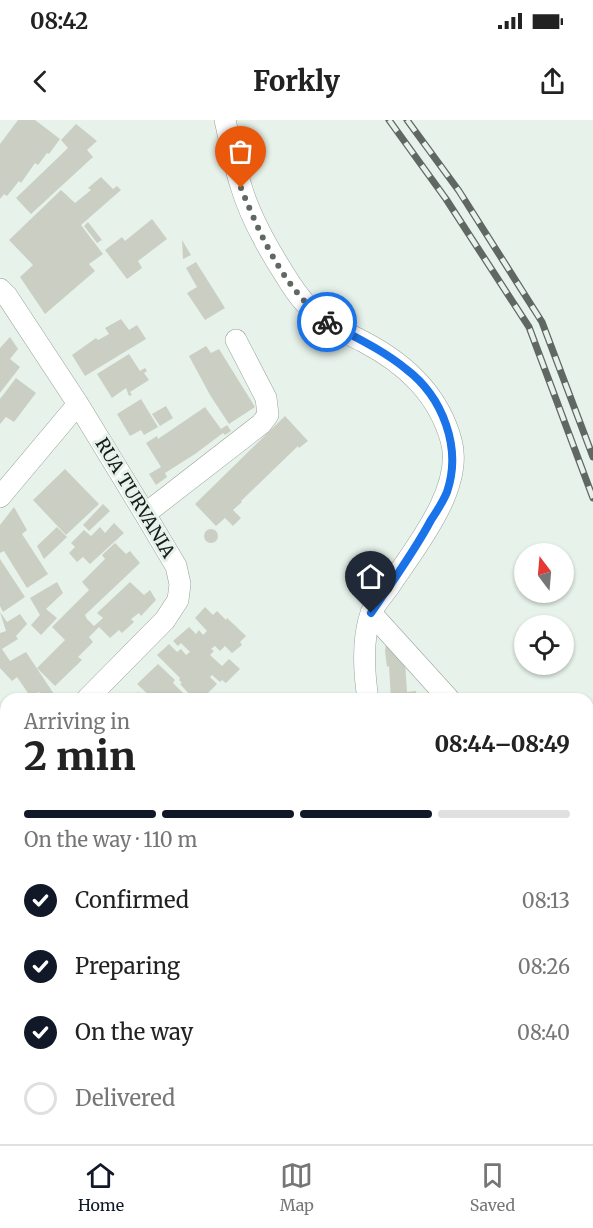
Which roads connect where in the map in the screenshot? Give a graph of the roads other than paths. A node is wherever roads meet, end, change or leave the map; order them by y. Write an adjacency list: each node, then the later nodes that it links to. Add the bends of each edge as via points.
1 (225, 120): 7 (street, via 241,188 262,238 298,296 326,322 407,369 433,399 452,443 453,471 446,494)
2 (0, 289): 4 (street, RUA TURVANIA)
3 (236, 340): 6 (street, via 266,398 268,415)
4 (78, 404): 5 (street); 6 (street, RUA TURVANIA)
5 (0, 497)
6 (145, 514): 8 (street, RUA TURVANIA, via 176,566 178,600 165,620)
7 (371, 613): 9 (street, via 364,652); 10 (street)
8 (93, 693)
9 (367, 693)
10 (444, 693)

